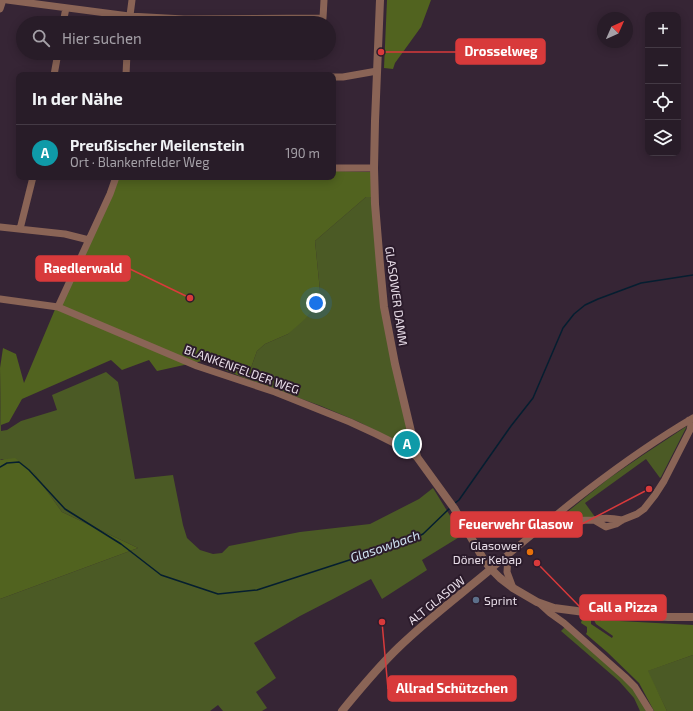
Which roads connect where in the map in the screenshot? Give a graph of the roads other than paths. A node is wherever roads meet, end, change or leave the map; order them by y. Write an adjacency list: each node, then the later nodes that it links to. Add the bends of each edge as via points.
1 (3, 0): 7 (street)
2 (7, 0): 6 (street)
3 (132, 0): 10 (street)
4 (324, 0): 11 (street)
5 (380, 0): 14 (street, GLASOWER DAMM)
6 (66, 8): 8 (street); 9 (street)
7 (0, 9)
8 (64, 16)
9 (108, 16)
10 (130, 16)
11 (323, 16)
12 (57, 60): 15 (street)
13 (127, 60): 16 (street)
14 (377, 71): 17 (street); 19 (street, GLASOWER DAMM)
15 (55, 72)
16 (126, 72)
17 (336, 77)
18 (336, 168): 19 (street)
19 (374, 168): 28 (street, GLASOWER DAMM, via 384,307 400,391)
20 (32, 180): 23 (street)
21 (115, 180): 24 (street)
22 (0, 227): 23 (street)
23 (20, 229): 24 (street, via 66,234)
24 (89, 240): 26 (street)
25 (0, 299): 26 (street, BLANKENFELDER WEG)
26 (58, 307): 28 (street, BLANKENFELDER WEG, via 197,366 275,392 350,422)
27 (691, 419): 29 (street, ALT GLASOW, via 605,477); 29 (street, ALT GLASOW, via 690,430 661,488 637,514 606,527 594,520 558,521)
28 (417, 457): 31 (street, GLASOWER DAMM, via 452,505)
29 (555, 517): 30 (street, ALT GLASOW)
30 (508, 556): 31 (street, ALT GLASOW); 32 (street, via 506,572)
31 (491, 569): 32 (street, GLASOWER DAMM); 37 (street, ALT GLASOW, via 399,646)
32 (513, 588): 33 (street, GLASOWER DAMM)
33 (537, 602): 34 (street, GLASOWER DAMM); 36 (street)
34 (570, 610): 35 (street, GLASOWER DAMM); 36 (street)
35 (693, 617)
36 (564, 623): 38 (street, via 635,687)
37 (342, 711)
38 (650, 711)

